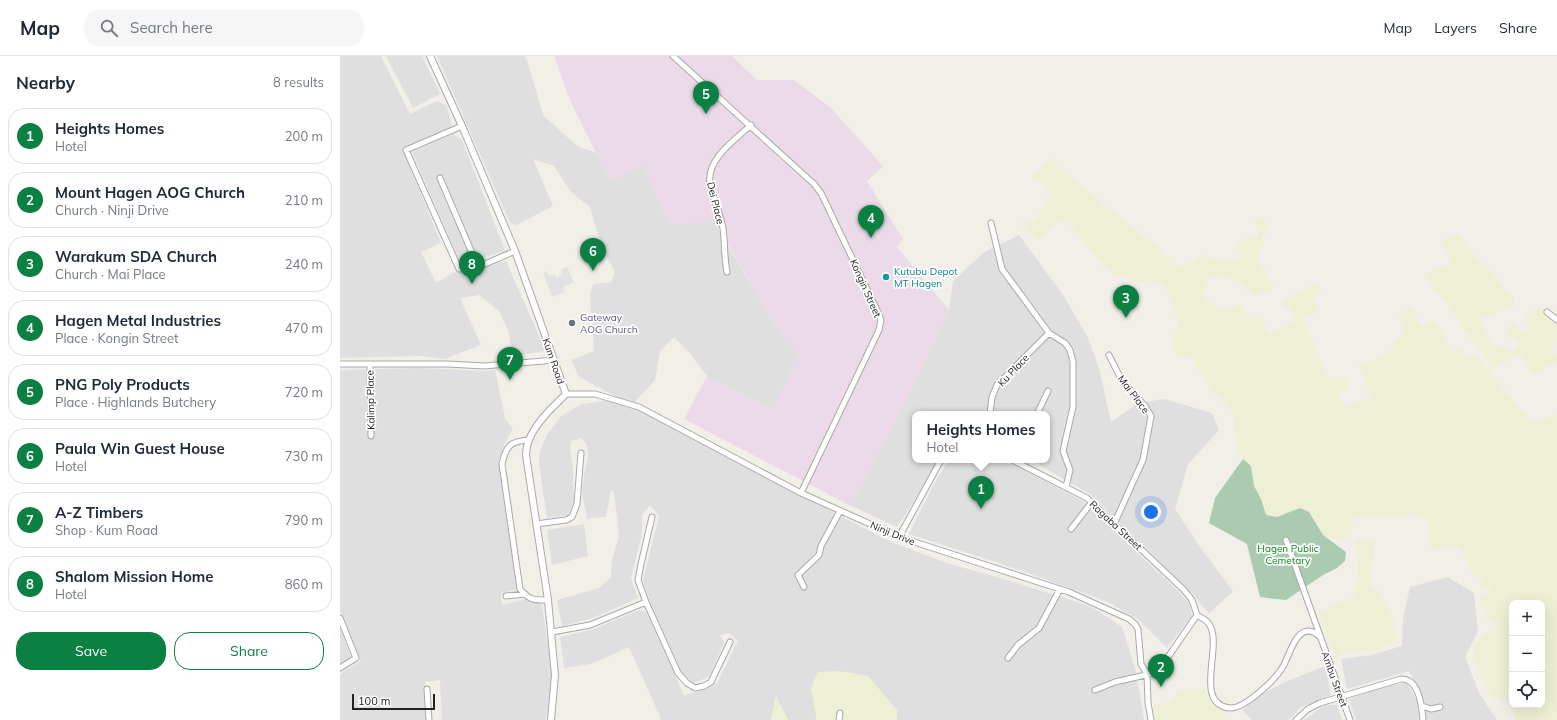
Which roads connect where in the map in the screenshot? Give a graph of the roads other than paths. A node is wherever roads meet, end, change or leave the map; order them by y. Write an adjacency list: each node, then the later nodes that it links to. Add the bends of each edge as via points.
1 (430, 56): 3 (street, Kum Road)
2 (673, 56): 4 (street)
3 (462, 126): 7 (street, Kum Road); 8 (street, via 406,150 459,269)
4 (751, 126): 9 (street, Dei Place, via 718,156 710,173 710,184 723,229); 27 (street, Kongin Street, via 821,193 881,320 879,330)
5 (440, 178): 8 (street)
6 (990, 223): 12 (street, via 1002,269)
7 (515, 251): 8 (street); 14 (street, Kum Road)
8 (478, 267)
9 (727, 272)
10 (1547, 312): 11 (street)
11 (1557, 320)
12 (1049, 333): 19 (street, Ku Place, via 997,385); 26 (street, via 1070,350 1073,362 1073,406 1063,451 1070,470)
13 (1109, 355): 32 (street, Mai Place, via 1122,381 1145,406 1150,416 1143,460)
14 (554, 360): 16 (street, via 484,366); 18 (street, Kum Road)
15 (340, 364): 16 (street)
16 (370, 364): 21 (street, Kalimp Place)
17 (1048, 391): 20 (street)
18 (566, 394): 22 (street, Kum Road); 27 (street, Ninji Drive, via 595,394 639,408)
19 (990, 411)
20 (1038, 411)
21 (371, 436)
22 (528, 440): 31 (street, via 526,456); 38 (street, via 510,444 504,452 502,464 520,589)
23 (581, 453): 31 (street, via 577,504 572,517)
24 (939, 463): 34 (street)
25 (1019, 463): 26 (street, Ragaba Street)
26 (1066, 487): 28 (street, Ragaba Street)
27 (801, 493): 29 (street, Ninji Drive)
28 (1092, 502): 32 (street, Ragaba Street); 33 (street)
29 (840, 511): 34 (street, Ninji Drive); 36 (street, via 821,546 819,555 798,575)
30 (652, 517): 41 (street, via 638,580)
31 (536, 524): 40 (street)
32 (1114, 524): 42 (street, Ragaba Street, via 1184,590 1192,600)
33 (1071, 529)
34 (899, 537): 37 (street, Ninji Drive)
35 (1286, 540): 45 (street, Ambu Street)
36 (804, 587)
37 (1060, 589): 47 (street, via 1038,628); 49 (street, Ninji Drive, via 1135,624 1138,629 1141,664)
38 (524, 594): 39 (street); 40 (street, via 534,600)
39 (506, 596)
40 (548, 600): 44 (street)
41 (646, 602): 44 (street, via 590,625); 46 (street, via 678,673 695,688 711,682)
42 (1197, 615): 45 (street, via 1209,623 1214,638 1210,686 1214,698 1221,705 1231,708 1241,706 1276,676 1300,635 1313,632); 49 (street, via 1159,670)
43 (340, 618): 48 (street, via 356,658)
44 (552, 632): 57 (street, via 555,675)
45 (1320, 638): 52 (street, Ambu Street)
46 (730, 642)
47 (1008, 658)
48 (340, 668)
49 (1147, 674): 51 (street); 59 (street, Ninji Drive)
50 (427, 689): 56 (street)
51 (1095, 690)
52 (1342, 696): 53 (street, via 1406,678 1412,682); 60 (street, via 1320,702); 61 (street, Ambu Street)
53 (1422, 706): 54 (street, via 1431,709); 62 (street)
54 (1440, 707)
55 (840, 713): 58 (street)
56 (429, 720)
57 (551, 720)
58 (839, 720)
59 (1151, 720)
60 (1296, 720)
61 (1350, 720)
62 (1424, 720)

